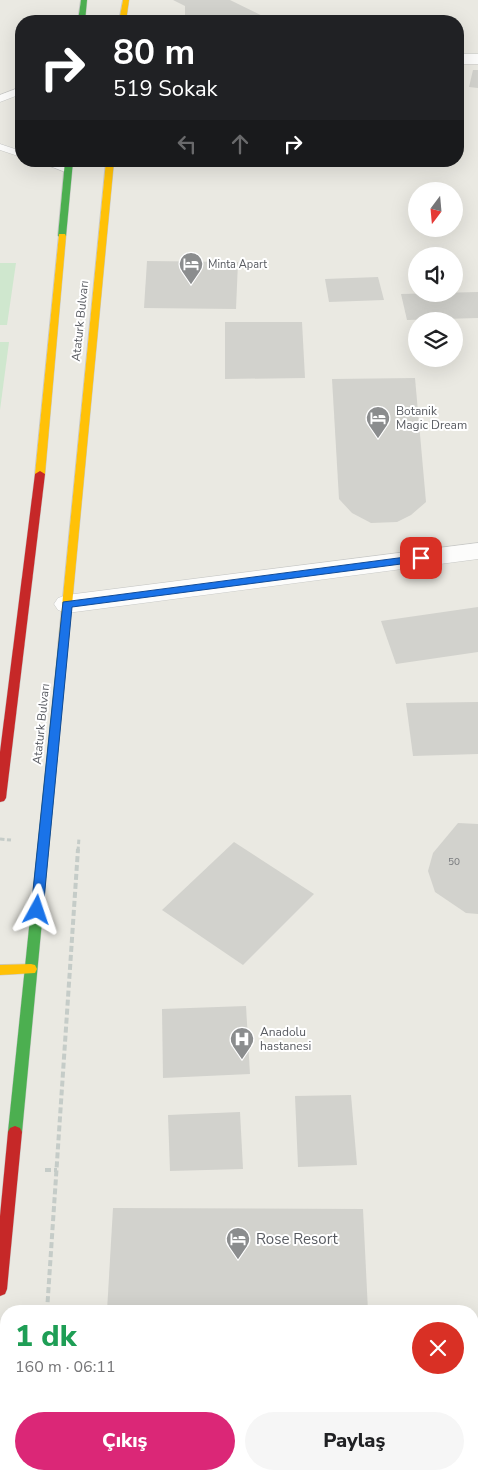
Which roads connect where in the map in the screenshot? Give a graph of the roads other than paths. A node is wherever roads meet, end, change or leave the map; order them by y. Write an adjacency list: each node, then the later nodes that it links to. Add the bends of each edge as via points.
1 (84, 0): 3 (main road)
2 (126, 0): 4 (main road)
3 (83, 15)
4 (125, 15)
5 (478, 59): 6 (street)
6 (464, 60)
7 (15, 93): 8 (lane)
8 (0, 99)
9 (0, 147): 10 (lane)
10 (15, 152)
11 (69, 167): 15 (main road, Ataturk Bulvarı, via 43,445)
12 (109, 167): 14 (main road, Ataturk Bulvarı)
13 (478, 551): 14 (street)
14 (67, 604): 18 (main road, Ataturk Bulvarı)
15 (4, 726): 16 (main road, Ataturk Bulvarı)
16 (0, 798)
17 (0, 970): 18 (main road)
18 (31, 970): 19 (main road, Ataturk Bulvarı)
19 (0, 1289)

